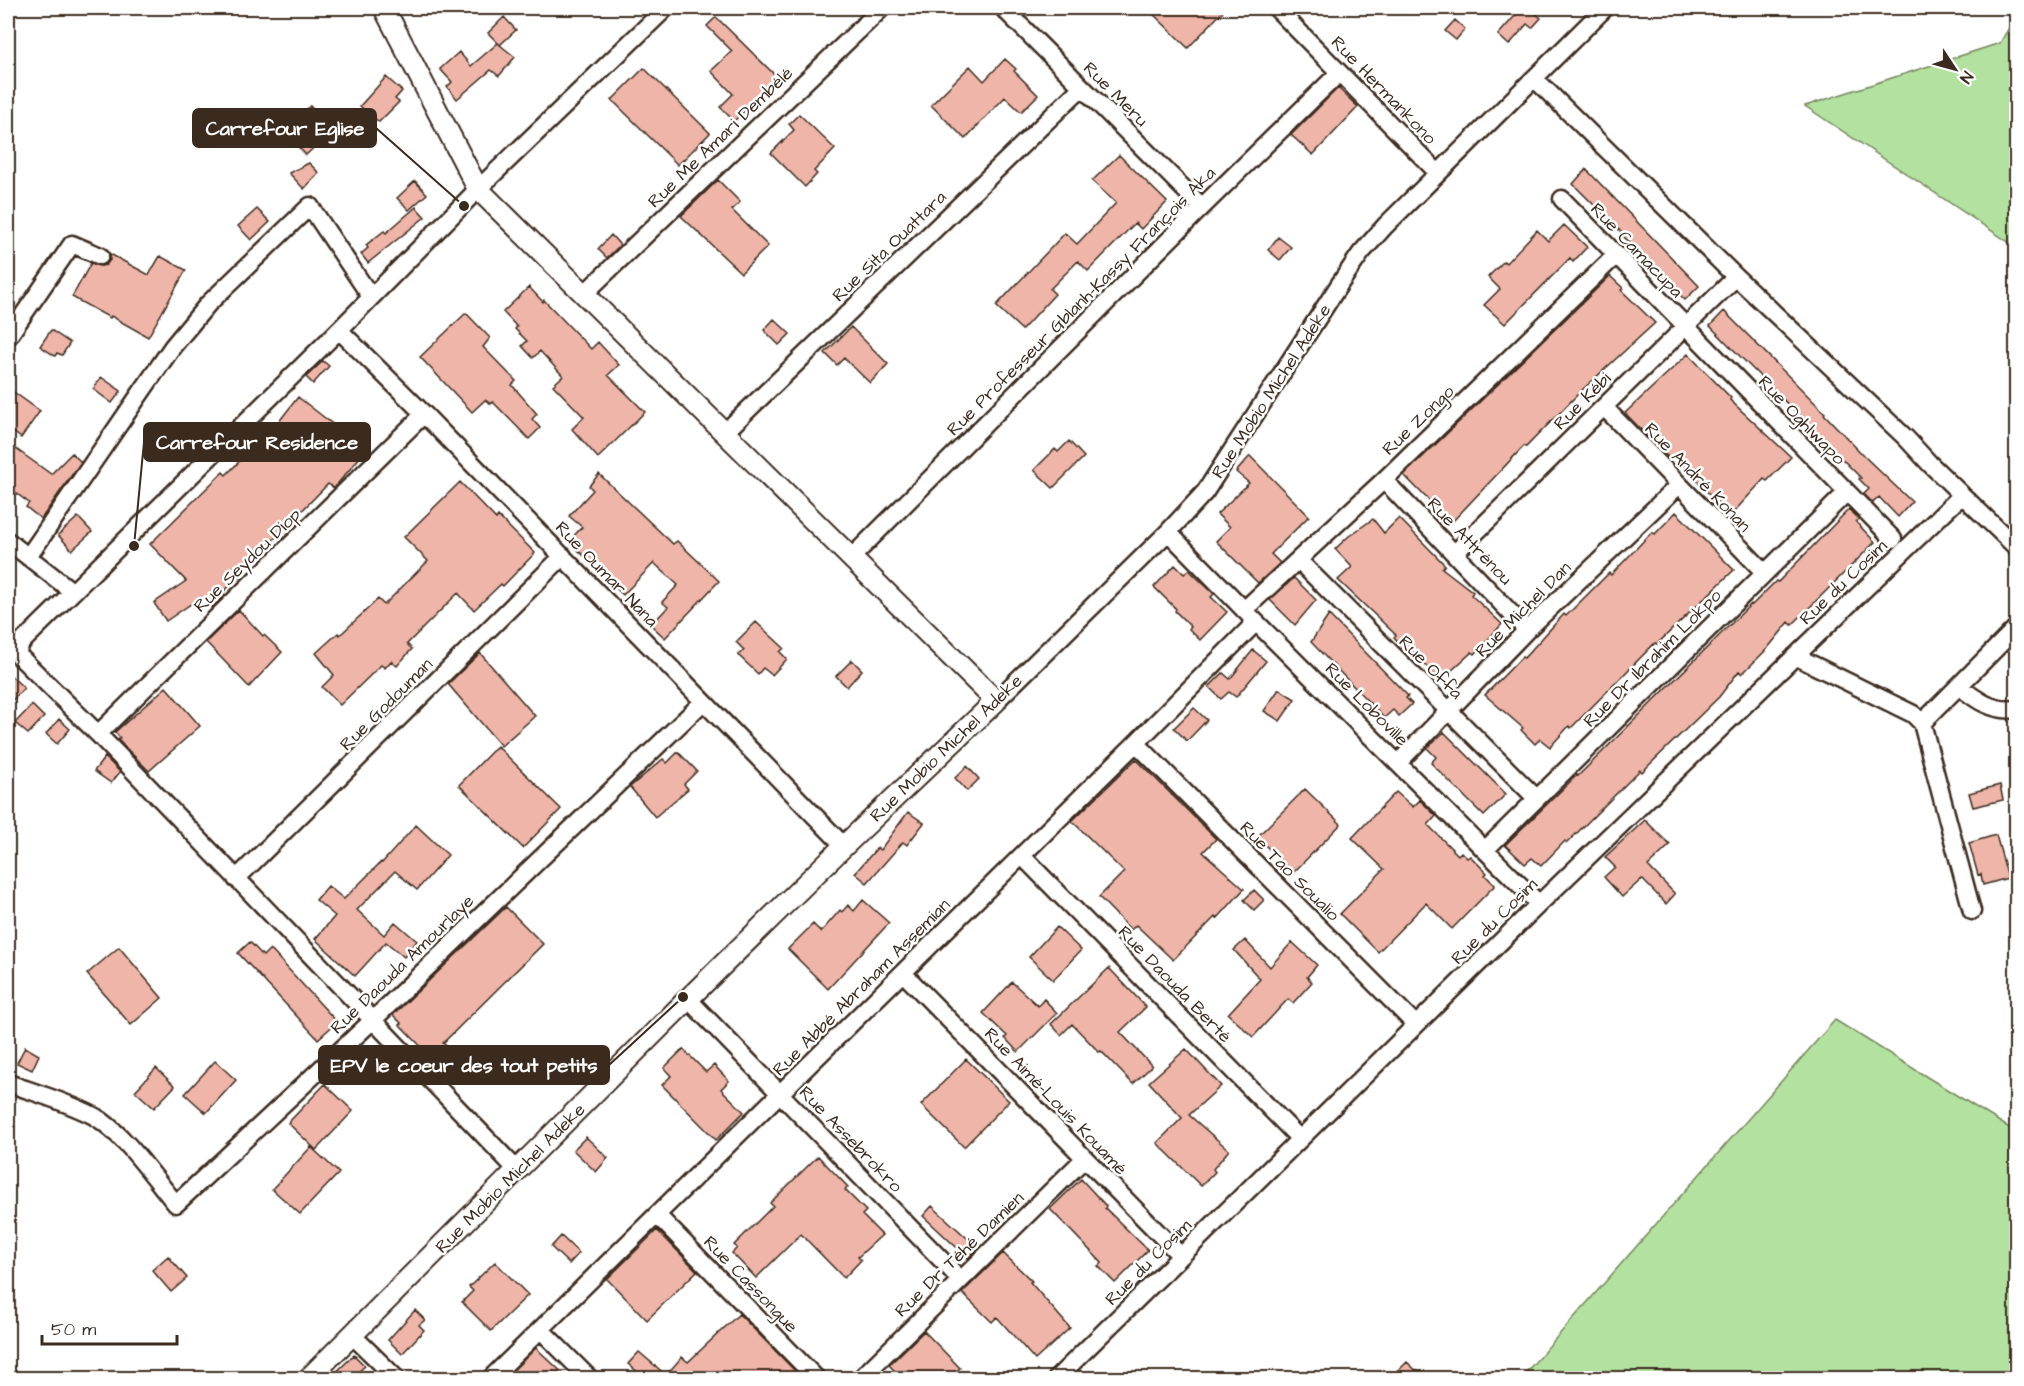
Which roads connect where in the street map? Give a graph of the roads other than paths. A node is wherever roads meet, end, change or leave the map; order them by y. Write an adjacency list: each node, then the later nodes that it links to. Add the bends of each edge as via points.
1 (384, 8): 11 (street)
2 (666, 8): 11 (street)
3 (882, 8): 17 (street, Rue Me Amari Dembélé)
4 (1003, 8): 9 (street, Rue Meru)
5 (1276, 8): 7 (street, Rue Hermankono)
6 (1605, 8): 8 (street, Rue Mobio Michel Adeke)
7 (1340, 73): 10 (street, Rue Hermankono); 13 (street, Rue Professeur Gblanh-Kassy François Aka)
8 (1534, 78): 10 (street, Rue Mobio Michel Adeke); 16 (street)
9 (1082, 87): 13 (street, Rue Meru); 24 (street, Rue Sita Ouattara)
10 (1438, 173): 29 (street, Rue Mobio Michel Adeke, via 1361,253 1211,484)
11 (478, 189): 17 (street); 18 (street)
12 (1562, 199): 14 (street, Rue Camacupa)
13 (1202, 207): 36 (street, Rue Professeur Gblanh-Kassy François Aka)
14 (1616, 255): 19 (street, Rue Camacupa); 25 (street, Rue Zongo)
15 (100, 256): 21 (street, via 72,244)
16 (1736, 277): 19 (street, Rue Kébi); 28 (street)
17 (584, 294): 24 (street)
18 (371, 297): 20 (street); 35 (street, via 310,206 208,304 173,346)
19 (1685, 328): 22 (street, Rue Kébi); 27 (street, Rue Oghlwapo)
20 (339, 330): 23 (street, Rue Oumar Nana); 39 (street)
21 (8, 337)
22 (1604, 407): 26 (street, Rue André Konan); 33 (street, Rue Kébi)
23 (424, 414): 34 (street, Rue Oumar Nana); 51 (street, Rue Seydou Diop)
24 (724, 433): 36 (street)
25 (1384, 480): 33 (street, Rue Attrénou); 37 (street, Rue Zongo)
26 (1679, 485): 38 (street, Rue André Konan); 43 (street, Rue Michel Dan)
27 (1846, 493): 30 (street, Rue Oghlwapo); 38 (street, Rue Dr Ibrahim Lokpo)
28 (1962, 495): 32 (street); 44 (street, Rue du Cosim)
29 (1168, 532): 40 (street, Rue Loboville); 46 (street, Rue Mobio Michel Adeke)
30 (1893, 539)
31 (8, 541): 35 (street)
32 (2016, 547)
33 (1455, 553): 43 (street, Rue Attrénou)
34 (563, 556): 47 (street, Rue Oumar Nana); 58 (street, Rue Godouman)
35 (28, 557): 39 (street)
36 (851, 558): 46 (street)
37 (1299, 561): 40 (street, Rue Zongo); 49 (street, Rue Offa)
38 (1765, 573): 54 (street, Rue Dr Ibrahim Lokpo)
39 (73, 592): 51 (street, via 22,642 19,656)
40 (1244, 610): 41 (street, Rue Loboville)
41 (1256, 622): 52 (street, Rue Abbé Abraham Assemian); 53 (street, Rue Loboville)
42 (2016, 628): 45 (street)
43 (1527, 630): 49 (street, Rue Michel Dan)
44 (1795, 656): 50 (street, via 1913,714); 59 (street, Rue du Cosim)
45 (1959, 686): 48 (street, via 1988,706); 50 (street)
46 (996, 701): 55 (street, Rue Mobio Michel Adeke)
47 (703, 702): 55 (street, Rue Oumar Nana); 63 (street, Rue Daouda Amourlaye)
48 (2016, 709)
49 (1448, 712): 53 (street, Rue Michel Dan); 54 (street, Rue Offa)
50 (1922, 723): 60 (street)
51 (98, 734): 58 (street)
52 (1136, 743): 57 (street, Rue Abbé Abraham Assemian); 64 (street, Rue Tao Soualio)
53 (1398, 763): 56 (street, Rue Loboville)
54 (1537, 799): 56 (street, Rue Dr Ibrahim Lokpo)
55 (844, 846): 62 (street, Rue Mobio Michel Adeke)
56 (1485, 850): 59 (street, Rue Loboville)
57 (1022, 856): 61 (street, Rue Abbé Abraham Assemian); 67 (street, Rue Daouda Berté)
58 (236, 879): 63 (street)
59 (1539, 904): 64 (street, Rue du Cosim)
60 (1972, 911)
61 (903, 973): 66 (street, Rue Abbé Abraham Assemian); 68 (street, Rue Aimé-Louis Kouamé)
62 (688, 999): 66 (street, Rue Assebrokro); 69 (street, Rue Mobio Michel Adeke)
63 (373, 1020): 65 (street, Rue Daouda Amourlaye, via 176,1204 121,1138 95,1117); 69 (street)
64 (1416, 1025): 67 (street, Rue du Cosim)
65 (8, 1083)
66 (780, 1094): 70 (street, Rue Abbé Abraham Assemian); 72 (street, Rue Assebrokro)
67 (1300, 1139): 71 (street, Rue du Cosim)
68 (1085, 1158): 71 (street, Rue Aimé-Louis Kouamé); 72 (street, Rue Dr Téhé Damien)
69 (517, 1170): 74 (street, Rue Mobio Michel Adeke)
70 (658, 1216): 73 (street, Rue Abbé Abraham Assemian); 79 (street, Rue Cassongue)
71 (1181, 1256): 81 (street, Rue du Cosim)
72 (961, 1280): 80 (street, Rue Dr Téhé Damien)
73 (541, 1330): 77 (street, Rue Abbé Abraham Assemian); 78 (street)
74 (352, 1336): 75 (street, Rue Mobio Michel Adeke); 76 (street)
75 (309, 1378)
76 (396, 1378)
77 (491, 1378)
78 (589, 1378)
79 (816, 1378)
80 (861, 1378)
81 (1057, 1378)

